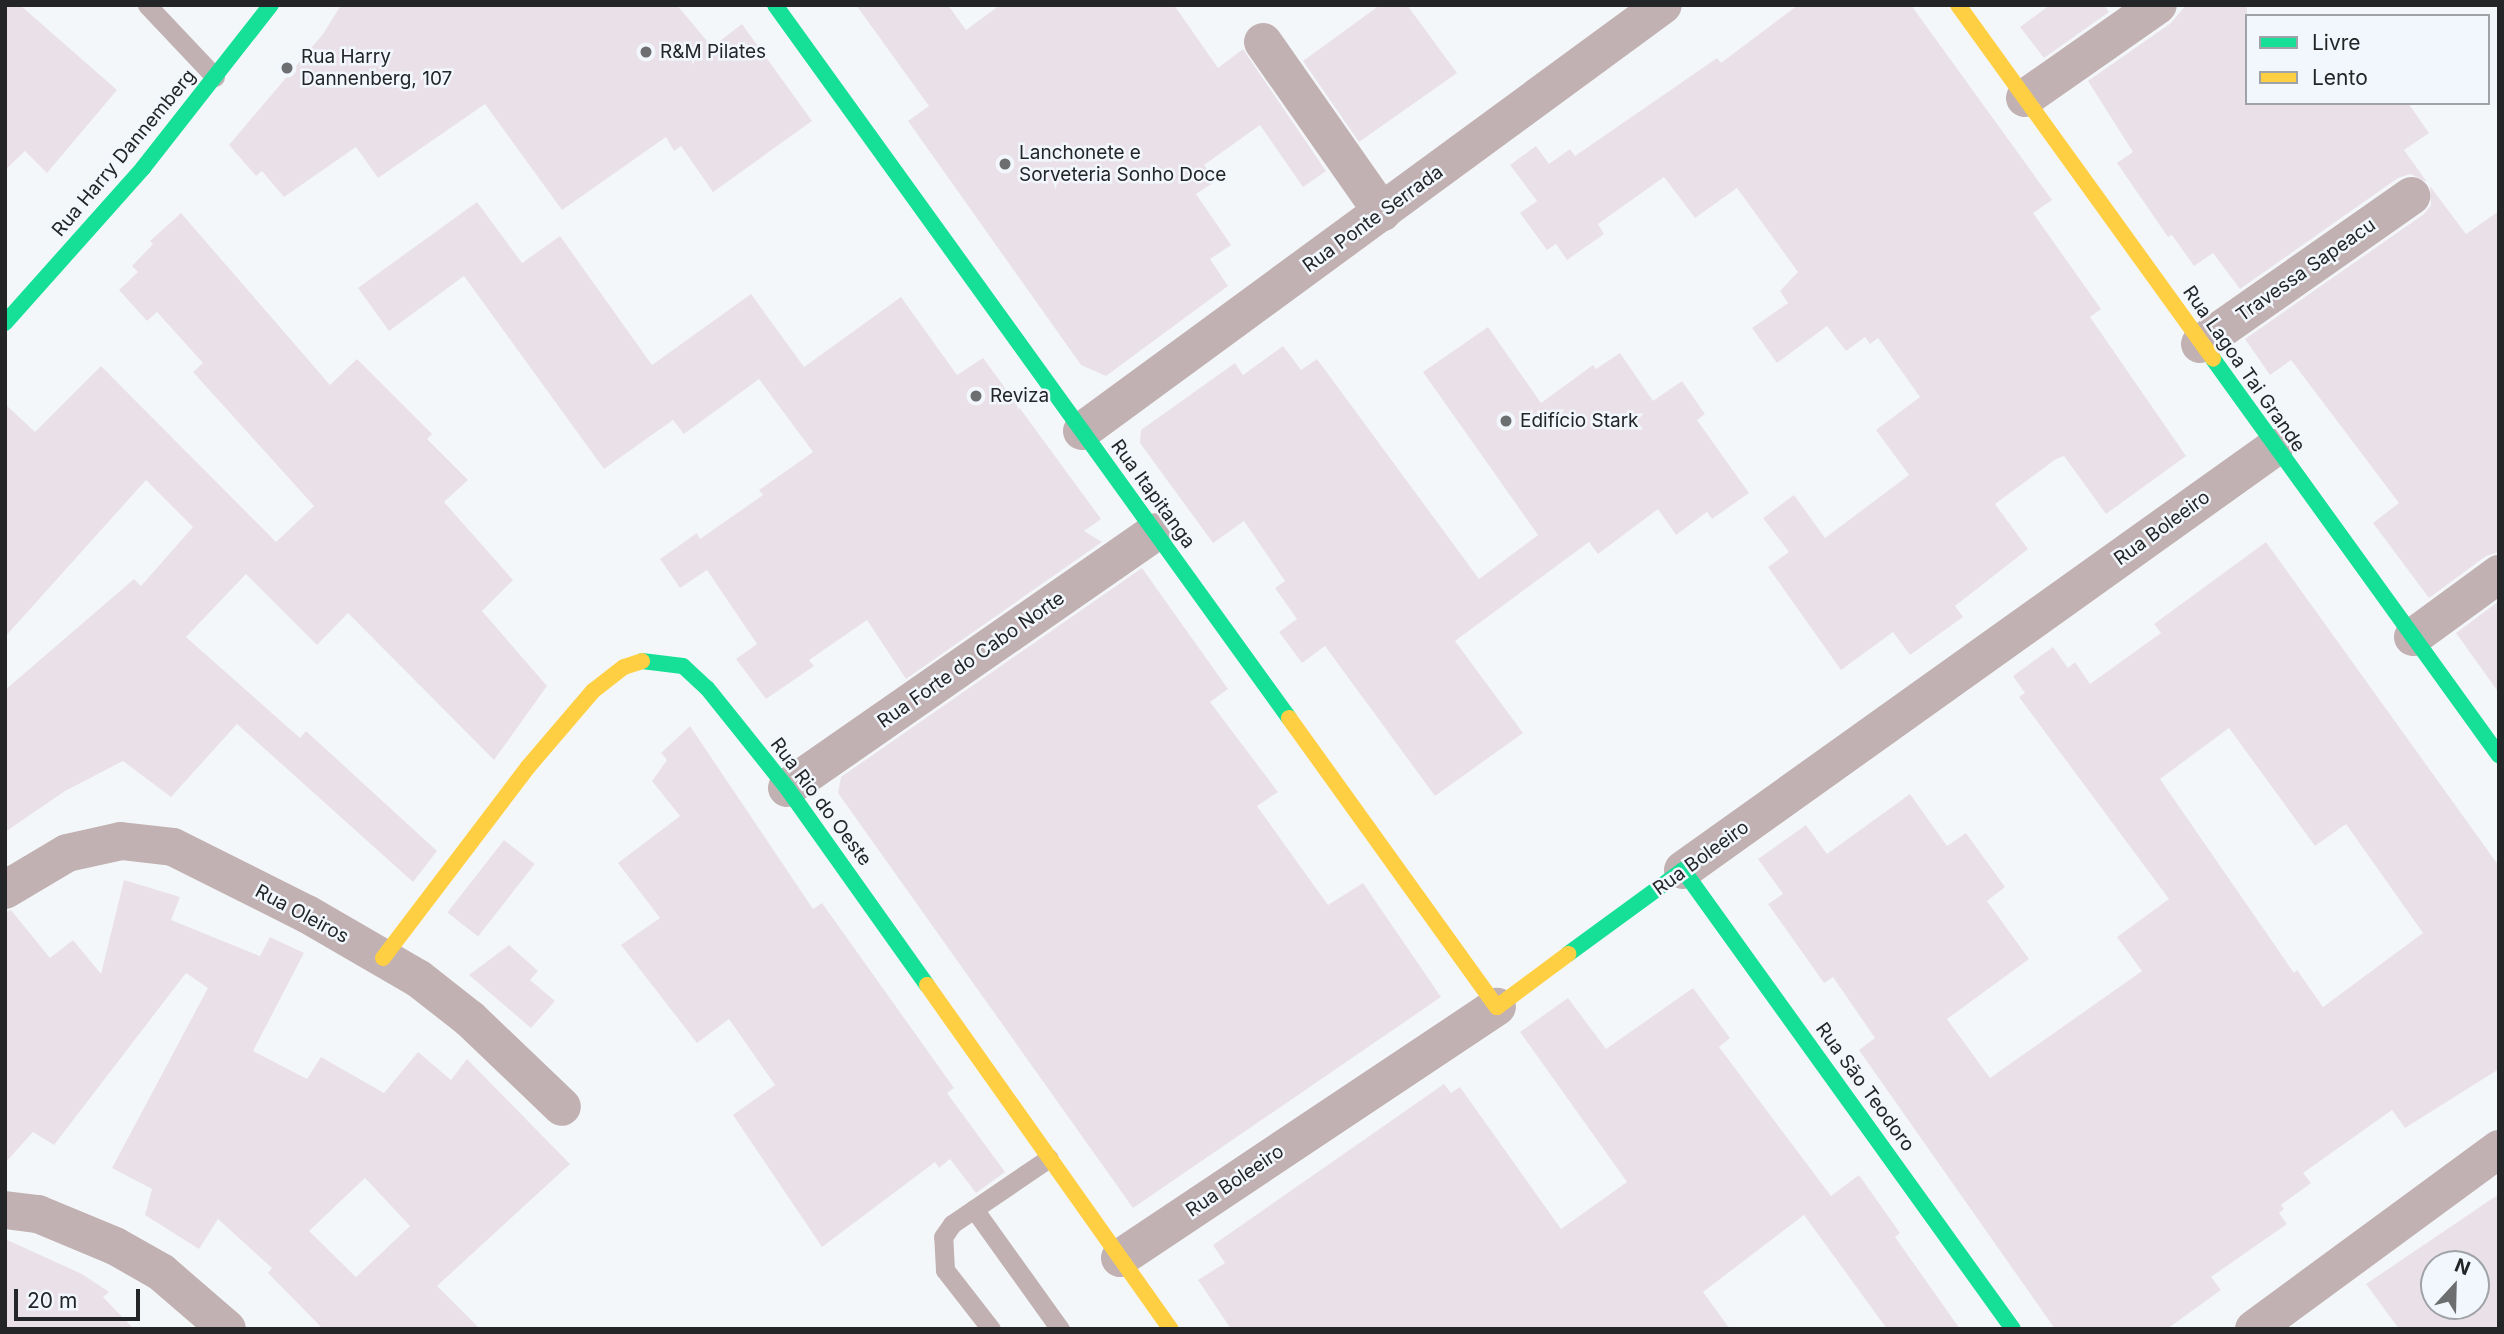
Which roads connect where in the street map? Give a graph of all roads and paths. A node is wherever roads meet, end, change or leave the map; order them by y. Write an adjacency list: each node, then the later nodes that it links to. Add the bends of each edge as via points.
1 (147, 5): 8 (lane)
2 (271, 5): 8 (main road, Rua Harry Dannemberg)
3 (775, 5): 14 (main road, Rua Itapitanga)
4 (1663, 5): 11 (street, Rua Ponte Serrada)
5 (1958, 5): 9 (main road, Rua Lagoa Tai Grande)
6 (2158, 5): 9 (street)
7 (1263, 42): 11 (street)
8 (215, 77): 12 (main road, Rua Harry Dannemberg, via 143,168)
9 (2025, 98): 13 (main road, Rua Lagoa Tai Grande)
10 (2411, 196): 13 (street, Travessa Sapeacu)
11 (1382, 212): 14 (street, Rua Ponte Serrada)
12 (5, 323)
13 (2200, 344): 15 (main road, Rua Lagoa Tai Grande)
14 (1083, 431): 16 (main road, Rua Itapitanga)
15 (2274, 448): 18 (main road, Rua Lagoa Tai Grande); 21 (street, Rua Boleeiro)
16 (1155, 532): 20 (street, Rua Forte do Cabo Norte); 24 (main road, Rua Itapitanga)
17 (2499, 574): 18 (street)
18 (2413, 637): 19 (main road, Rua Lagoa Tai Grande)
19 (2499, 756)
20 (787, 788): 23 (main road, Rua Rio do Oeste, via 707,688 683,666 650,659 624,667 593,691 544,746); 27 (main road, Rua Rio do Oeste)
21 (1683, 870): 24 (main road, Rua Boleeiro); 35 (main road, Rua São Teodoro)
22 (5, 890): 23 (street, Rua Oleiros, via 66,853 121,841 173,847)
23 (383, 958): 25 (street, Rua Oleiros, via 470,1019)
24 (1497, 1007): 30 (street, Rua Boleeiro)
25 (562, 1107)
26 (2499, 1149): 36 (street)
27 (1049, 1158): 28 (lane); 30 (main road, Rua Rio do Oeste)
28 (974, 1209): 32 (lane, via 952,1224 943,1237 941,1252 944,1270); 33 (lane)
29 (5, 1210): 31 (street, via 38,1214 115,1246 161,1272)
30 (1120, 1258): 34 (main road, Rua Rio do Oeste)
31 (227, 1329)
32 (991, 1329)
33 (1060, 1329)
34 (1171, 1329)
35 (2013, 1329)
36 (2255, 1329)

